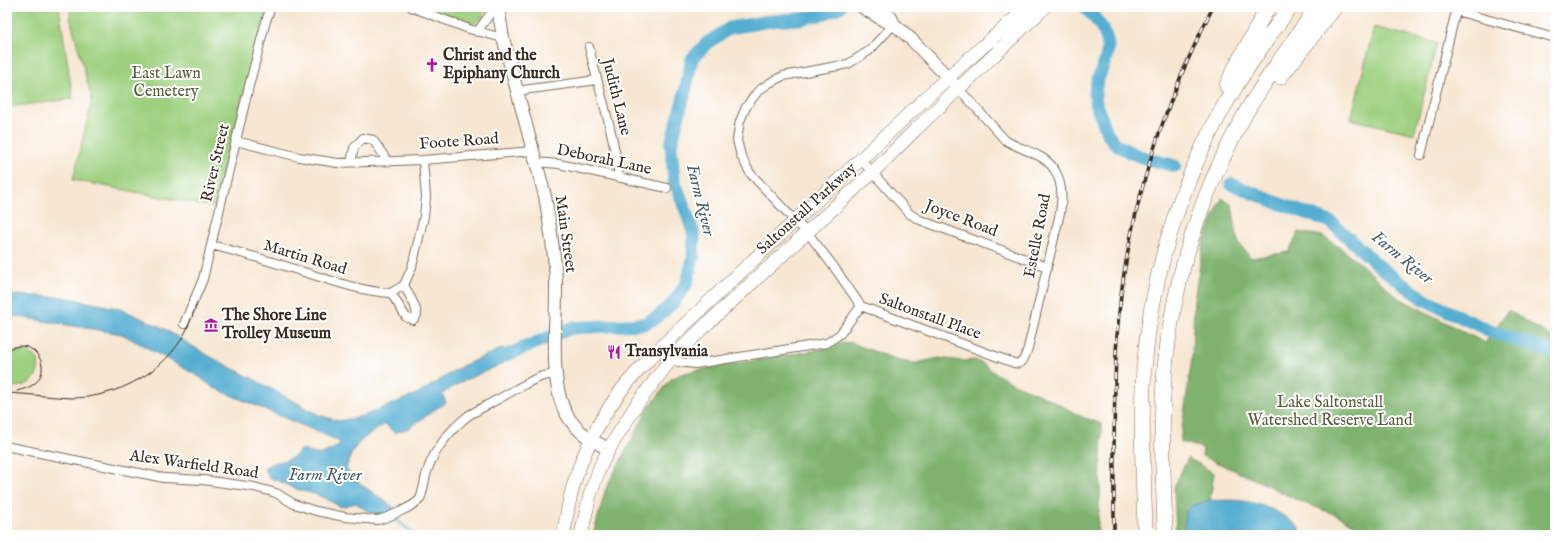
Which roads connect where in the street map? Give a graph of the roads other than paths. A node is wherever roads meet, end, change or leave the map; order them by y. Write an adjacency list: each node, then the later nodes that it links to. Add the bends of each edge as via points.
1 (272, 7): 23 (street, River Street, via 260,42)
2 (411, 7): 15 (street)
3 (495, 7): 15 (street)
4 (498, 7): 16 (main road, Main Street)
5 (882, 7): 14 (main road)
6 (1028, 7): 19 (main road, Saltonstall Parkway)
7 (1045, 7): 21 (main road, Saltonstall Parkway)
8 (1268, 7): 25 (highway, via 1232,74)
9 (1290, 7): 25 (highway, via 1237,84)
10 (1317, 7): 27 (highway, via 1262,86)
11 (1335, 7): 27 (highway, via 1279,78)
12 (863, 8): 14 (main road)
13 (1456, 9): 17 (street); 24 (street)
14 (894, 24): 19 (main road); 35 (street, via 869,51 848,64 783,76 758,91 746,107 740,121 737,140 741,156 750,173)
15 (477, 32): 16 (street)
16 (503, 38): 22 (main road, Main Street)
17 (1555, 38)
18 (590, 47): 20 (street, Judith Lane)
19 (947, 78): 21 (main road); 30 (main road, Saltonstall Parkway)
20 (597, 80): 22 (street); 33 (street, Judith Lane, via 608,119)
21 (958, 89): 32 (main road, Saltonstall Parkway); 38 (street, Estelle Road, via 1005,140 1041,156 1058,174 1063,199)
22 (516, 91): 26 (main road, Main Street)
23 (236, 141): 31 (street, Foote Road, via 299,157 338,163); 37 (street, River Street)
24 (1421, 155)
25 (1199, 156): 54 (highway, via 1178,207 1164,253 1147,341 1142,424)
26 (534, 157): 29 (street, Foote Road); 33 (street, Deborah Lane); 47 (main road, Main Street, via 545,196 552,238 556,282)
27 (1223, 158): 55 (highway, via 1201,208 1187,254 1168,341 1162,424)
28 (387, 160): 29 (street, Foote Road); 31 (street, Foote Road); 31 (street, via 373,140 363,138 354,148)
29 (424, 160): 39 (street, via 424,216 412,267)
30 (862, 160): 32 (street, Joyce Road); 35 (main road, Saltonstall Parkway)
31 (351, 162)
32 (872, 172): 36 (main road, Saltonstall Parkway); 38 (street, Joyce Road, via 910,214 920,220)
33 (619, 177): 34 (street, Deborah Lane)
34 (667, 188)
35 (795, 221): 36 (street); 43 (main road, Saltonstall Parkway)
36 (807, 232): 41 (street); 44 (main road, Saltonstall Parkway)
37 (211, 245): 40 (street, Martin Road, via 346,285); 42 (street, River Street, via 200,288)
38 (1047, 267): 45 (street, Estelle Road, via 1028,348)
39 (404, 285): 40 (street); 40 (street, via 415,306 417,315 413,320 406,317)
40 (391, 292)
41 (861, 306): 44 (street, Saltonstall Place, via 840,334 827,342 695,364 682,364); 45 (street, Saltonstall Place, via 1014,363)
42 (184, 324)
43 (661, 347): 44 (street, Saltonstall Place); 46 (main road, Saltonstall Parkway)
44 (672, 358): 48 (main road, Saltonstall Parkway)
45 (1021, 363)
46 (636, 372): 48 (main road); 49 (main road, Saltonstall Parkway, via 620,392)
47 (556, 374): 49 (main road, Main Street, via 567,414 575,426); 50 (street, Alex Warfield Road, via 533,380 469,415 453,429 435,453 428,467 420,500 382,519 345,517 316,511 294,504 276,493 254,487 164,478)
48 (651, 385): 51 (main road, Saltonstall Parkway)
49 (591, 440): 51 (main road, Main Street); 52 (main road, Saltonstall Parkway, via 570,496)
50 (10, 447)
51 (609, 449): 53 (main road, Saltonstall Parkway, via 590,495)
52 (564, 535)
53 (581, 535)
54 (1145, 535)
55 (1165, 535)

